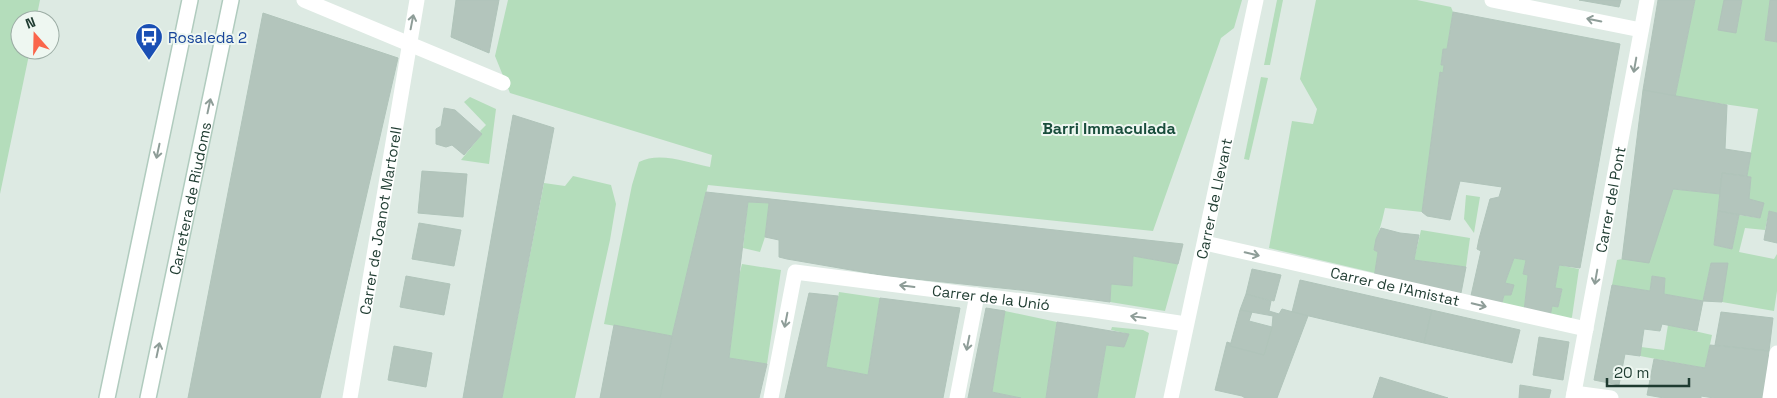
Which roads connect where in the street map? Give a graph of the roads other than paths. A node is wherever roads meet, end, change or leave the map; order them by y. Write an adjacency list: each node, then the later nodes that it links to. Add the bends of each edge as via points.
1 (190, 0): 17 (street, one-way to 17)
2 (231, 0): 18 (street, Carretera de Riudoms, one-way to 2)
3 (304, 0): 9 (street)
4 (417, 0): 9 (street, Carrer de Joanot Martorell, one-way to 4)
5 (1256, 0): 11 (street, Carrer de Llevant)
6 (1492, 0): 8 (street, one-way to 6)
7 (1647, 0): 8 (street, Carrer del Pont)
8 (1641, 30): 14 (street, Carrer del Pont, one-way to 14)
9 (408, 44): 10 (street); 19 (street, Carrer de Joanot Martorell)
10 (503, 83)
11 (1205, 243): 13 (street, Carrer de Llevant); 14 (street, Carrer de l'Amistat, one-way to 14)
12 (978, 295): 13 (street, Carrer de la Unió, one-way to 12); 20 (street, Carrer de la Unió, one-way to 20, via 795,272); 21 (street, one-way to 21)
13 (1186, 324): 22 (street, Carrer de Llevant)
14 (1586, 329): 16 (street, Carrer del Pont)
15 (1777, 353): 24 (street)
16 (1574, 396): 23 (street)
17 (107, 398)
18 (148, 398)
19 (350, 398)
20 (771, 398)
21 (957, 398)
22 (1172, 398)
23 (1611, 398)
24 (1770, 398)

